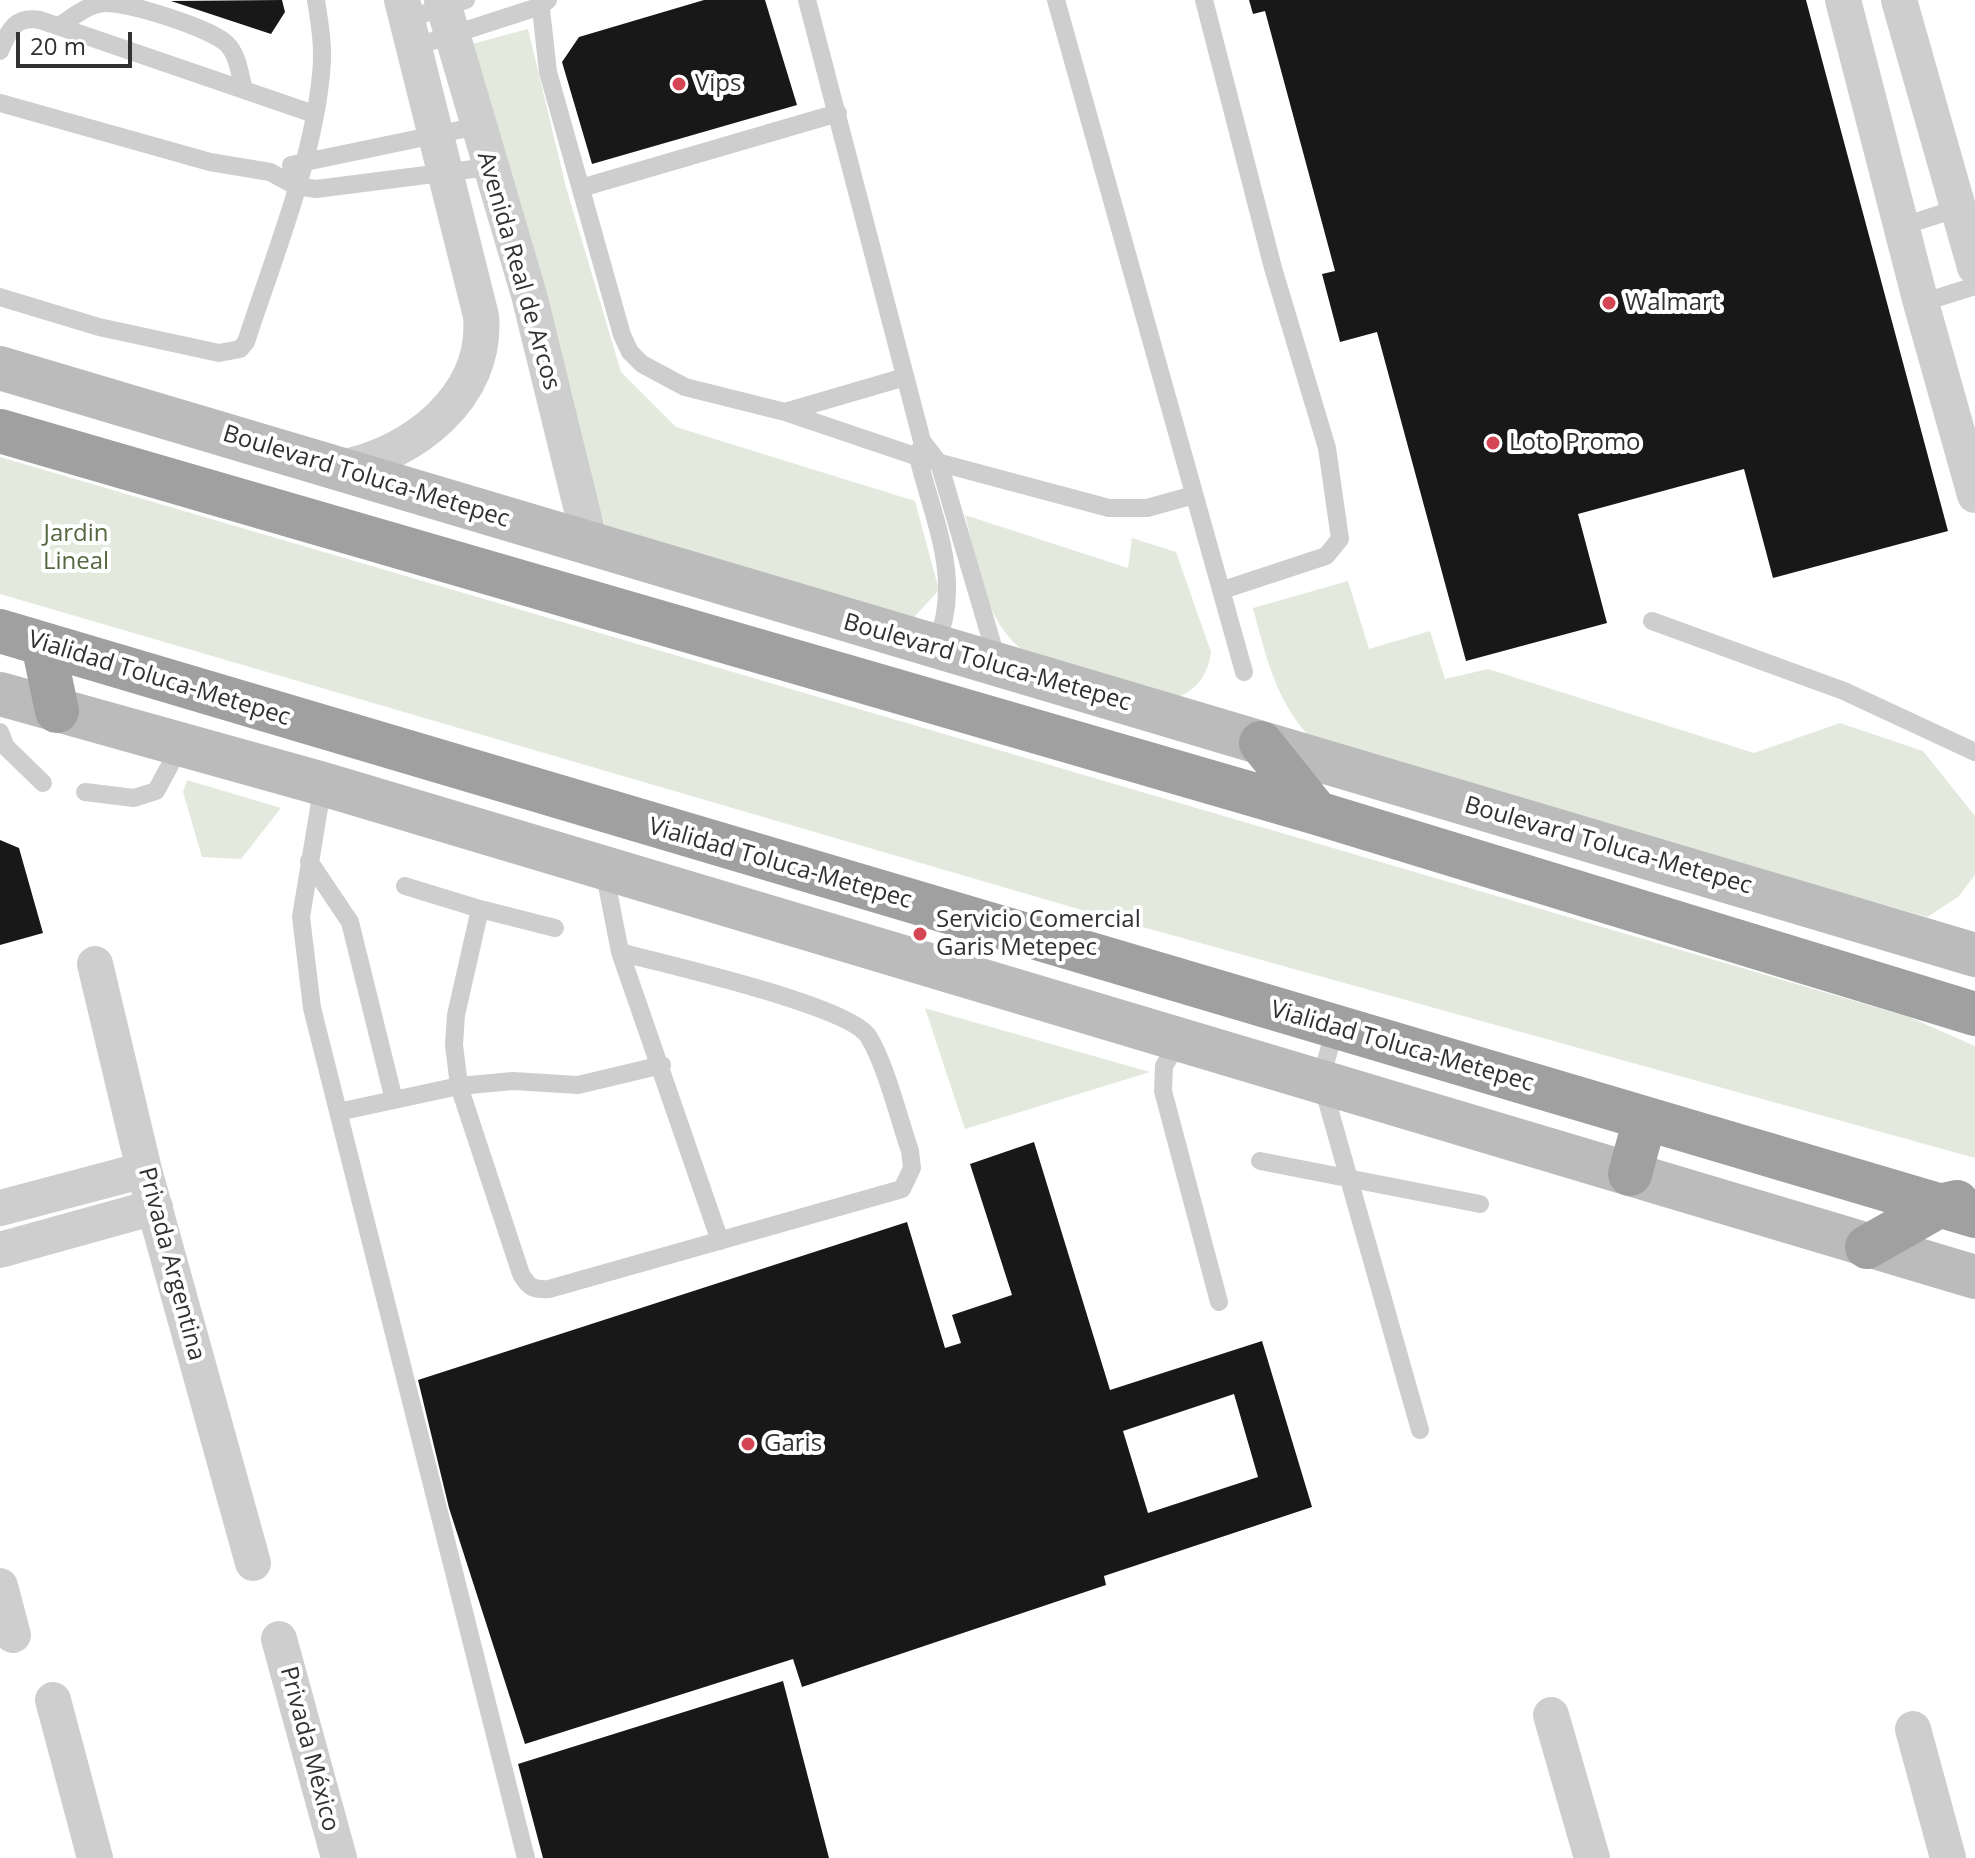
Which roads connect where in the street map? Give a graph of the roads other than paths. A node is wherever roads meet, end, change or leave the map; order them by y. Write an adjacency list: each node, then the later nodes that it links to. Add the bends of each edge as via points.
1 (316, 0): 15 (lane, via 321,75)
2 (807, 0): 14 (lane)
3 (1056, 0): 37 (lane)
4 (1204, 0): 40 (lane, via 1273,268 1327,448 1340,526 1340,539 1326,556)
5 (1843, 0): 25 (street)
6 (1899, 0): 24 (street)
7 (543, 2): 8 (lane); 23 (lane, via 548,72)
8 (451, 10): 9 (lane); 9 (lane); 16 (street, Avenida Real de Arcos)
9 (408, 22): 17 (street, Avenida Real de Arcos)
10 (59, 26): 11 (lane, via 25,18 8,31); 12 (lane); 12 (lane, via 85,9 117,3 213,34 235,55)
11 (0, 51)
12 (244, 90): 15 (lane)
13 (0, 103): 20 (lane, via 210,162)
14 (838, 113): 23 (lane); 31 (lane)
15 (314, 114): 18 (lane)
16 (478, 126): 17 (lane); 19 (street, Avenida Real de Arcos)
17 (435, 135): 18 (lane); 21 (street, Avenida Real de Arcos)
18 (302, 162): 20 (lane); 22 (lane)
19 (489, 167): 21 (lane); 39 (street, Avenida Real de Arcos, via 529,295)
20 (270, 172): 22 (lane)
21 (445, 172): 22 (lane, via 316,189); 36 (street, Avenida Real de Arcos, via 481,316 477,367 458,400 428,429 358,465)
22 (296, 186): 28 (lane, via 240,349 219,353 161,341)
23 (581, 188): 32 (lane, via 630,352 685,387)
24 (1967, 206): 25 (lane); 26 (street)
25 (1903, 226): 29 (street)
26 (1975, 267)
27 (1975, 286): 29 (lane)
28 (0, 297)
29 (1921, 303): 38 (street)
30 (0, 368): 36 (main road, Boulevard Toluca-Metepec)
31 (905, 377): 32 (lane); 34 (lane)
32 (785, 412): 34 (lane)
33 (0, 431): 56 (highway)
34 (920, 449): 35 (lane); 43 (lane, via 949,583 945,623)
35 (939, 463): 37 (lane, via 1118,509 1147,508); 44 (lane)
36 (339, 468): 39 (main road, Boulevard Toluca-Metepec)
37 (1194, 495): 40 (lane)
38 (1975, 495)
39 (590, 543): 43 (main road, Boulevard Toluca-Metepec)
40 (1223, 590): 45 (lane)
41 (1652, 621): 52 (lane, via 1844,691)
42 (19, 646): 48 (highway); 66 (highway, Vialidad Toluca-Metepec)
43 (934, 648): 44 (main road, Boulevard Toluca-Metepec)
44 (999, 665): 50 (main road, Boulevard Toluca-Metepec)
45 (1244, 672)
46 (0, 694): 47 (lane); 48 (main road)
47 (0, 708)
48 (57, 711): 51 (main road)
49 (0, 732): 53 (lane, via 6,747)
50 (1261, 743): 56 (highway); 63 (main road, Boulevard Toluca-Metepec)
51 (181, 745): 54 (main road); 55 (lane, via 156,791 134,798)
52 (1975, 752)
53 (43, 783)
54 (323, 784): 57 (lane); 58 (main road)
55 (85, 792)
56 (1317, 813): 65 (highway)
57 (309, 861): 71 (lane, via 350,922); 72 (lane, via 301,925 312,1008)
58 (604, 870): 62 (lane); 67 (main road)
59 (405, 886): 60 (lane)
60 (480, 909): 61 (lane); 70 (lane, via 456,1015)
61 (555, 928)
62 (620, 952): 68 (lane); 83 (lane, via 756,988 857,1024 868,1034 910,1151 912,1168 902,1189)
63 (1974, 953)
64 (95, 964): 75 (street, Privada Argentina)
65 (1975, 1014)
66 (1335, 1027): 69 (lane); 73 (highway, Vialidad Toluca-Metepec)
67 (1181, 1039): 69 (main road); 87 (lane, via 1164,1066 1163,1091)
68 (662, 1065): 70 (lane, via 578,1085 513,1081); 83 (lane)
69 (1321, 1080): 76 (main road); 77 (lane)
70 (459, 1086): 71 (lane); 83 (lane, via 528,1286 549,1289)
71 (394, 1100): 72 (lane)
72 (338, 1112): 98 (lane)
73 (1645, 1119): 76 (highway); 78 (highway, Vialidad Toluca-Metepec)
74 (1260, 1161): 77 (lane)
75 (144, 1170): 80 (street, Privada Argentina); 82 (street)
76 (1630, 1174): 84 (main road)
77 (1349, 1177): 79 (lane); 88 (lane)
78 (1853, 1180): 81 (highway, Vialidad Toluca-Metepec); 84 (highway)
79 (1480, 1204)
80 (155, 1207): 85 (street); 89 (street, Privada Argentina)
81 (1963, 1207): 84 (highway)
82 (0, 1208)
83 (720, 1241)
84 (1862, 1245): 86 (main road)
85 (0, 1250)
86 (1975, 1277)
87 (1219, 1302)
88 (1420, 1430)
89 (253, 1563)
90 (0, 1586): 91 (street)
91 (13, 1635)
92 (279, 1639): 97 (street, Privada México)
93 (53, 1700): 96 (street)
94 (1551, 1715): 99 (street)
95 (1913, 1729): 100 (street)
96 (95, 1858)
97 (339, 1858)
98 (526, 1858)
99 (1592, 1858)
100 (1948, 1858)

